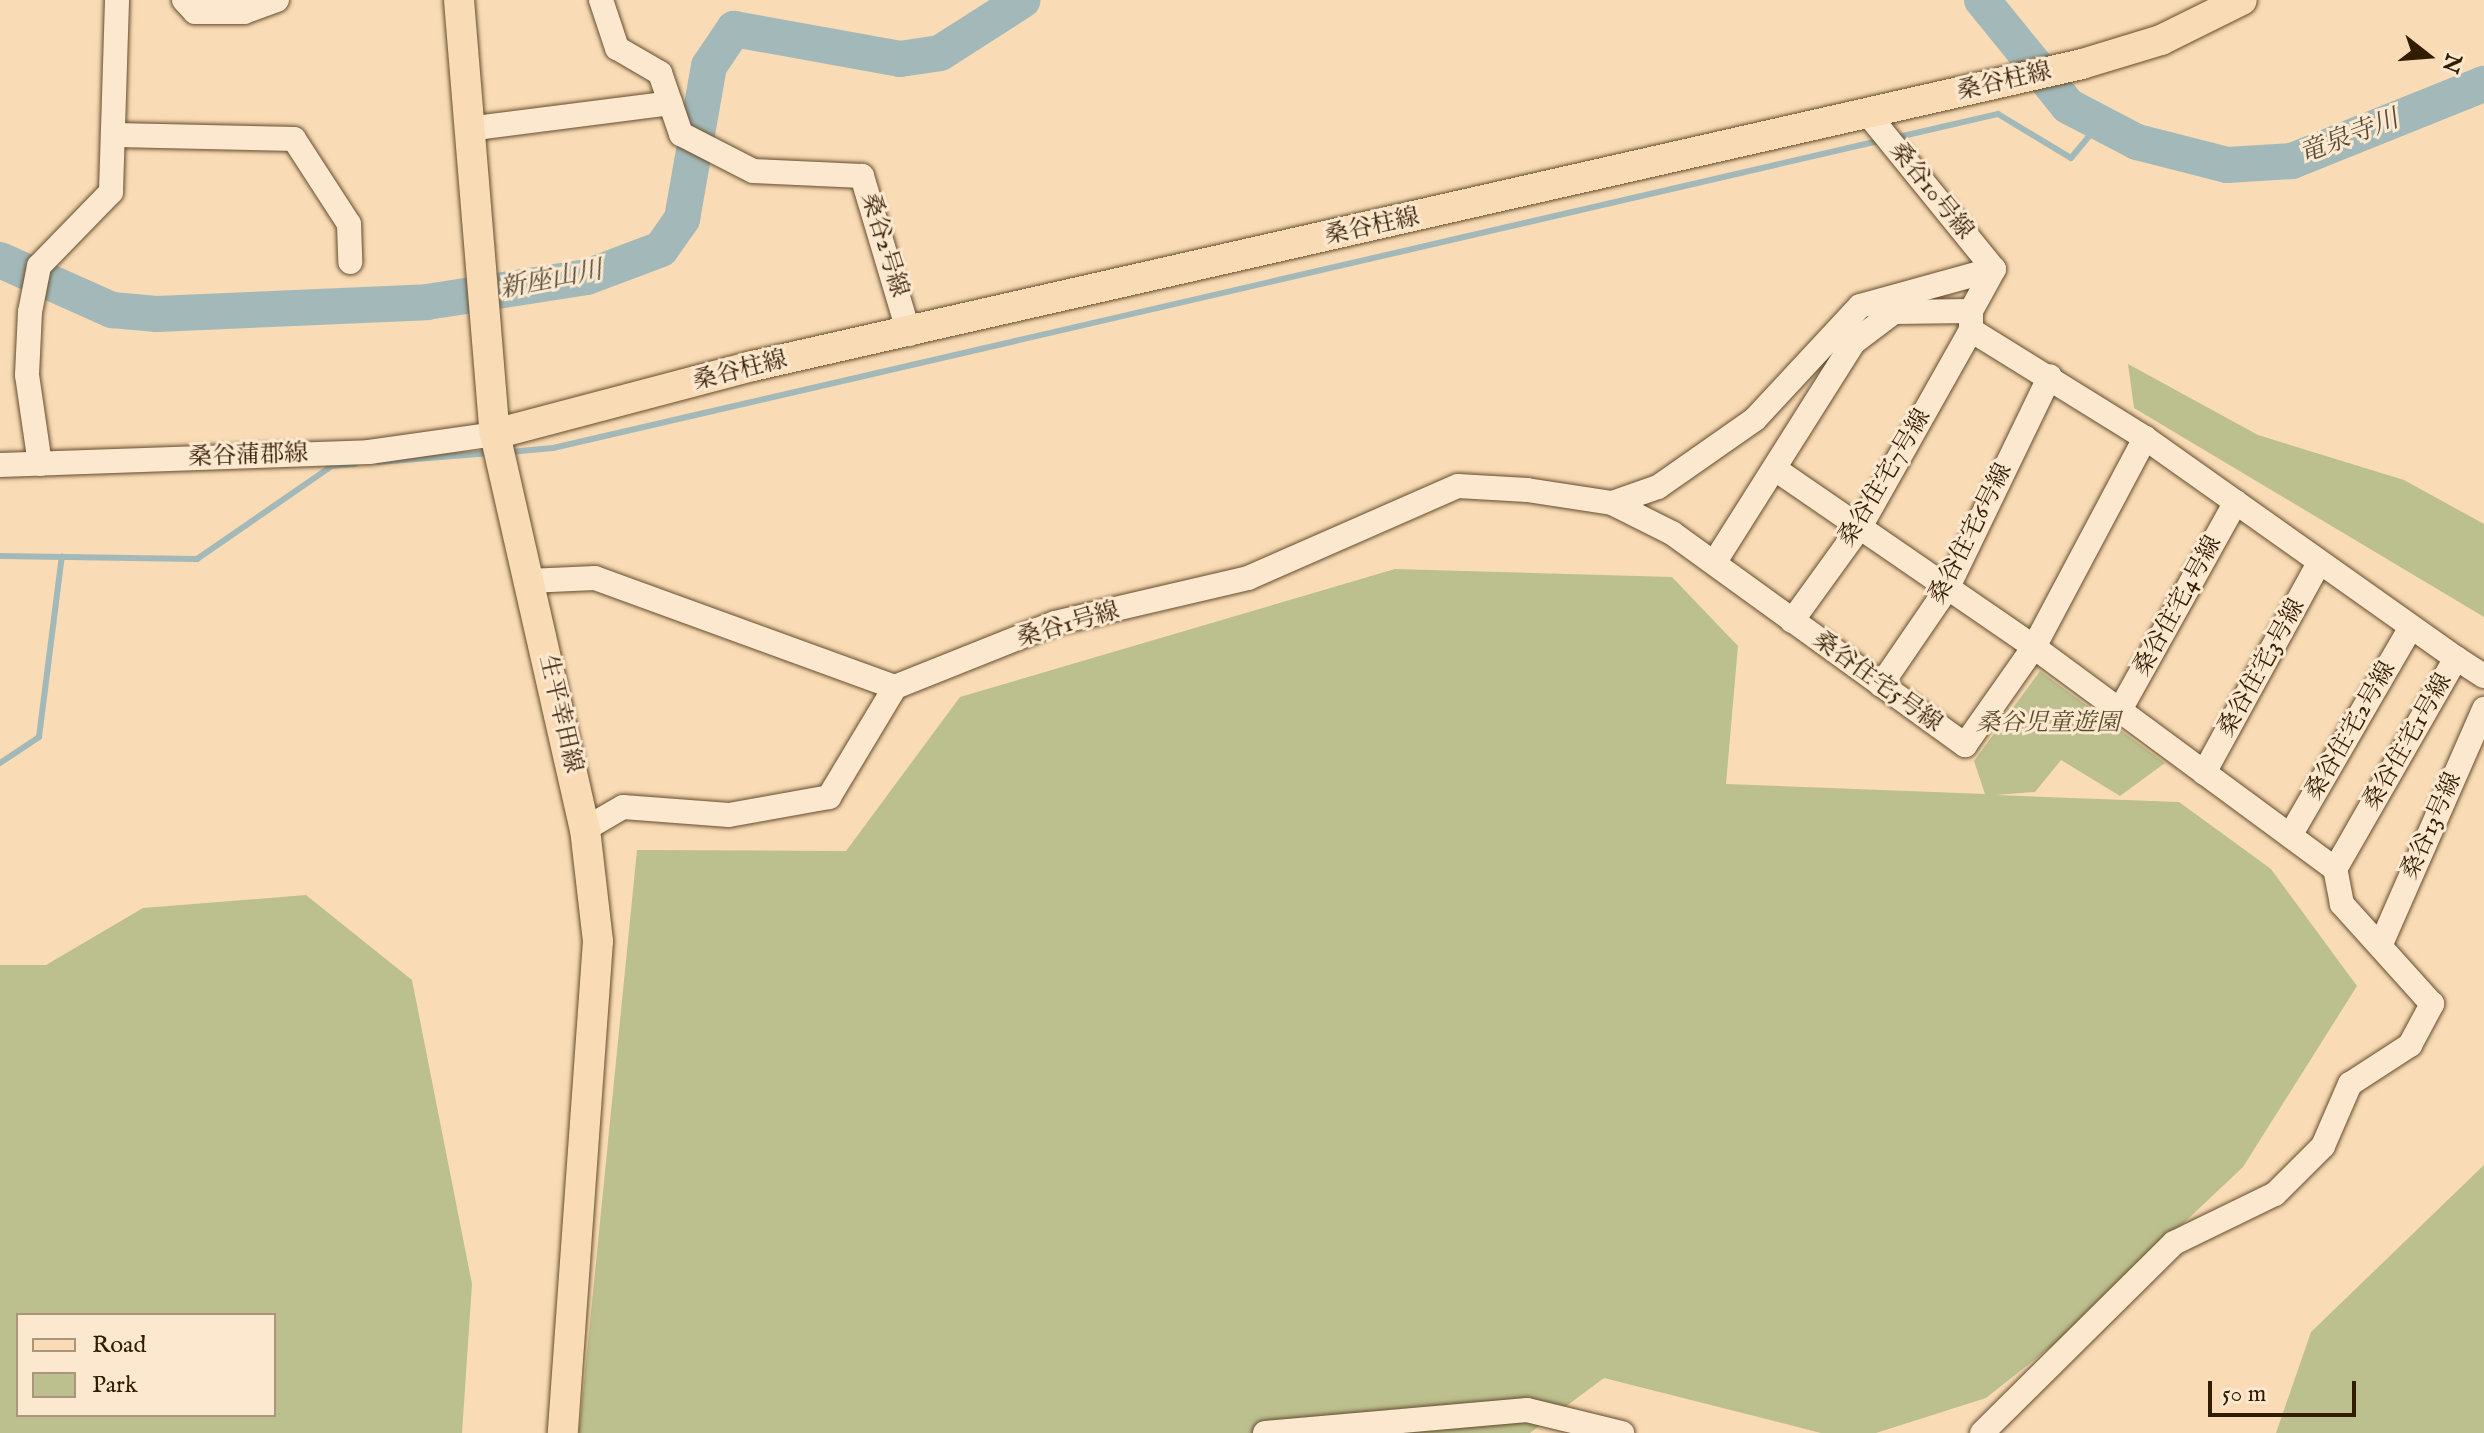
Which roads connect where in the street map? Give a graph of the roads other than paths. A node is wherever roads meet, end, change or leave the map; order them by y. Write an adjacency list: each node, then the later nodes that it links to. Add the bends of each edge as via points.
1 (117, 0): 10 (street)
2 (184, 0): 3 (street, via 195,12 244,12)
3 (277, 0)
4 (459, 0): 9 (main road, 生平幸田線)
5 (601, 0): 7 (street, 桑谷2号線, via 617,48 660,73)
6 (2242, 0): 8 (main road, 桑谷柱線, via 2161,40 2082,64)
7 (670, 103): 9 (street); 14 (street, 桑谷2号線, via 681,134 753,171 862,176)
8 (1867, 113): 12 (street, 桑谷10号線); 14 (main road, 桑谷柱線)
9 (468, 129): 16 (main road, 生平幸田線)
10 (117, 135): 11 (street, via 294,139 349,224); 18 (street, via 111,192 39,266 27,375)
11 (350, 262)
12 (1994, 269): 13 (street, 桑谷住宅7号線); 22 (street, via 1860,306 1755,419 1658,487)
13 (1971, 321): 15 (street, 桑谷住宅1号線); 20 (street, via 1894,312 1853,343); 23 (street, 桑谷住宅7号線)
14 (909, 334): 16 (main road, 桑谷柱線)
15 (2050, 376): 17 (street, 桑谷住宅1号線); 27 (street, 桑谷住宅6号線)
16 (495, 434): 18 (street, 桑谷蒲郡線, via 369,452); 26 (main road, 生平幸田線)
17 (2145, 438): 21 (street, 桑谷住宅1号線); 30 (street, 桑谷住宅5号線)
18 (40, 464): 19 (street, 桑谷蒲郡線)
19 (0, 465)
20 (1775, 469): 23 (street); 24 (street)
21 (2236, 502): 25 (street, 桑谷住宅1号線); 36 (street, 桑谷住宅4号線)
22 (1612, 503): 24 (street, 桑谷住宅5号線); 34 (street, 桑谷1号線, via 1458,486 1248,578 1055,623)
23 (1860, 527): 27 (street); 28 (street, 桑谷住宅7号線)
24 (1716, 560): 28 (street, 桑谷住宅5号線)
25 (2319, 563): 29 (street, 桑谷住宅1号線); 37 (street, 桑谷住宅3号線)
26 (528, 581): 34 (street, via 595,578); 38 (main road, 生平幸田線)
27 (1948, 587): 30 (street); 33 (street, 桑谷住宅6号線)
28 (1792, 621): 33 (street, 桑谷住宅5号線)
29 (2411, 627): 31 (street, 桑谷住宅1号線); 39 (street, 桑谷住宅2号線)
30 (2034, 647): 33 (street, 桑谷住宅5号線, via 1965,745); 36 (street)
31 (2456, 658): 32 (street); 40 (street, 桑谷住宅1号線)
32 (2484, 676)
33 (1881, 685)
34 (895, 687): 38 (street, via 829,797 729,815 623,807)
35 (2484, 709): 41 (street, 桑谷13号線)
36 (2120, 710): 37 (street)
37 (2204, 773): 39 (street)
38 (585, 829): 42 (main road, 生平幸田線, via 598,941 596,1021)
39 (2291, 834): 40 (street)
40 (2335, 869): 41 (street, via 2342,904)
41 (2381, 944): 45 (street, via 2432,1004 2410,1045 2350,1084 2323,1146 2275,1194 2174,1243)
42 (563, 1433)
43 (1265, 1433): 44 (street, via 1527,1410)
44 (1622, 1433)
45 (1982, 1433)

